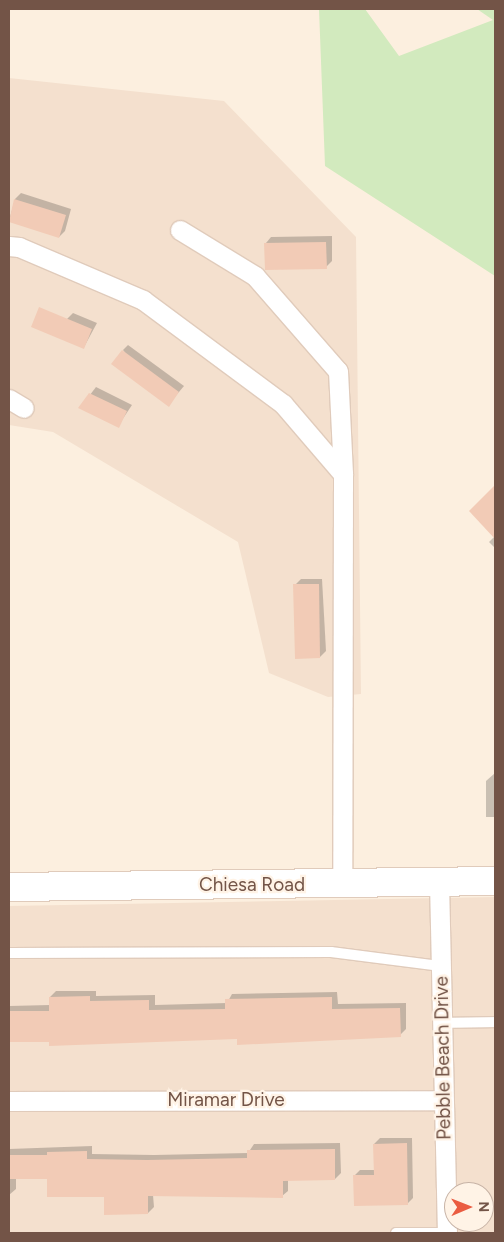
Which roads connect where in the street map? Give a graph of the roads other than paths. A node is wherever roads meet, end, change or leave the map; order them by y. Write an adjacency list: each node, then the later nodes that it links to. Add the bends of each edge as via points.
1 (180, 230): 3 (street, via 255,276 338,371)
2 (9, 246): 3 (street, via 143,300 283,404)
3 (343, 474): 6 (street)
4 (495, 881): 5 (main road, Chiesa Road)
5 (439, 882): 6 (main road, Chiesa Road); 9 (street, Pebble Beach Drive)
6 (342, 885): 7 (main road, Chiesa Road)
7 (9, 887)
8 (9, 953): 9 (lane, via 331,952)
9 (441, 966): 11 (street, Pebble Beach Drive)
10 (495, 1022): 11 (lane)
11 (442, 1023): 12 (street, Pebble Beach Drive)
12 (443, 1100): 13 (street, Miramar Drive); 15 (street, Pebble Beach Drive)
13 (9, 1101)
14 (396, 1233): 15 (lane)
15 (447, 1233)

